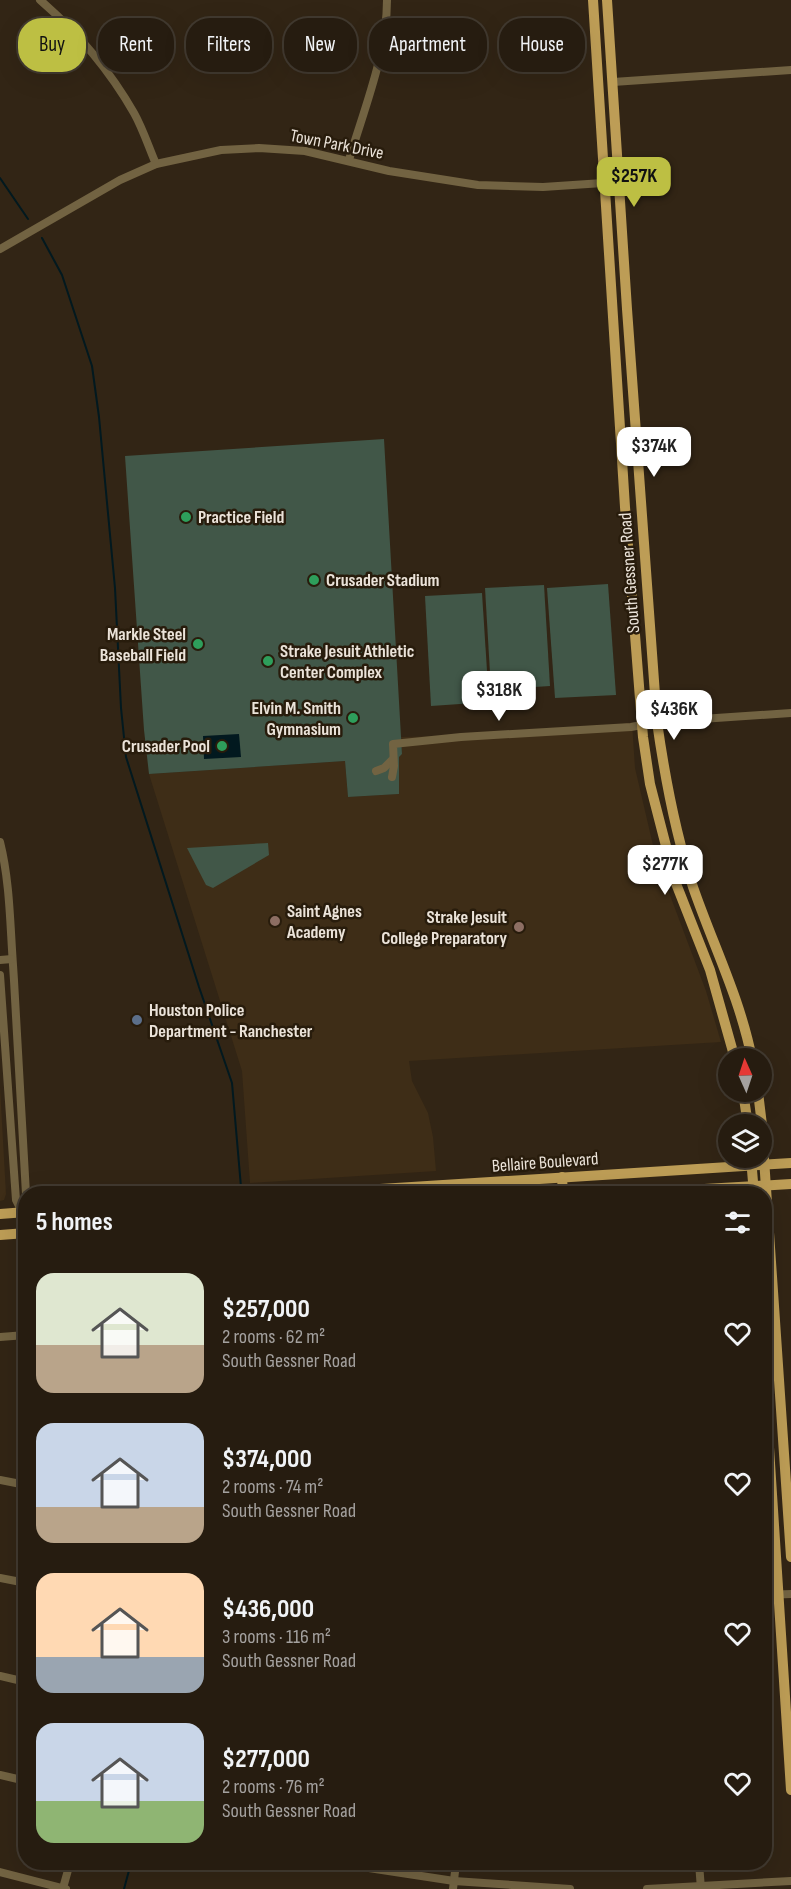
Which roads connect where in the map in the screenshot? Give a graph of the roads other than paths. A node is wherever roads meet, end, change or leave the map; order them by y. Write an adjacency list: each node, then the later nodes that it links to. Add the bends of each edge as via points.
1 (40, 0): 9 (street, via 110,76 135,115)
2 (387, 0): 8 (street, via 387,20)
3 (593, 0): 5 (main road, South Gessner Road)
4 (608, 0): 7 (main road, South Gessner Road)
5 (595, 30): 7 (main road, via 602,43 604,70); 11 (main road, South Gessner Road)
6 (791, 70): 7 (street)
7 (612, 82): 10 (main road, South Gessner Road)
8 (349, 160): 9 (street, Town Park Drive, via 305,151 241,148); 11 (street, Town Park Drive, via 389,171 478,185 543,187)
9 (156, 164): 12 (street, Town Park Drive, via 120,180)
10 (618, 182): 11 (street, Town Park Drive); 13 (main road, South Gessner Road)
11 (604, 183): 14 (main road, South Gessner Road)
12 (0, 249)
13 (629, 336): 14 (main road); 16 (main road, South Gessner Road)
14 (615, 337): 15 (main road, South Gessner Road)
15 (621, 431): 16 (main road); 18 (main road, South Gessner Road)
16 (636, 431): 17 (main road, South Gessner Road)
17 (643, 522): 18 (main road); 19 (main road, South Gessner Road)
18 (627, 523): 20 (main road, South Gessner Road)
19 (649, 615): 20 (main road); 22 (main road, South Gessner Road)
20 (634, 616): 23 (main road, South Gessner Road)
21 (791, 714): 22 (street)
22 (657, 722): 23 (street); 32 (main road, South Gessner Road, via 676,831)
23 (643, 725): 24 (street, via 393,744); 33 (main road, South Gessner Road, via 650,784 664,843 710,970)
24 (393, 759): 25 (street); 26 (street)
25 (376, 771)
26 (392, 777)
27 (0, 842): 28 (street)
28 (2, 859): 29 (street)
29 (12, 959): 30 (street); 37 (street)
30 (0, 960)
31 (0, 975): 36 (street)
32 (748, 1040): 33 (main road); 35 (main road, South Gessner Road)
33 (731, 1044): 34 (main road, South Gessner Road)
34 (732, 1048)
35 (750, 1048)
36 (7, 1088): 37 (street); 38 (street)
37 (21, 1088): 39 (street)
38 (12, 1142): 39 (street); 52 (street)
39 (24, 1142): 48 (street)
40 (791, 1163): 41 (main road, Bellaire Boulevard)
41 (772, 1164)
42 (718, 1165): 45 (main road, Bellaire Boulevard)
43 (752, 1168): 51 (main road)
44 (765, 1168): 47 (main road)
45 (562, 1177): 49 (main road, Bellaire Boulevard); 50 (main road)
46 (791, 1184): 47 (main road)
47 (766, 1185)
48 (26, 1186)
49 (470, 1186)
50 (563, 1186)
51 (753, 1186)
52 (18, 1204)
53 (18, 1210): 54 (main road)
54 (0, 1214)
55 (18, 1234): 56 (main road)
56 (0, 1235)
57 (18, 1336): 58 (street)
58 (0, 1337)
59 (772, 1337): 61 (main road)
60 (772, 1454): 61 (main road)
61 (784, 1454): 65 (main road)
62 (0, 1480): 63 (street)
63 (18, 1483)
64 (772, 1489): 69 (main road)
65 (791, 1557)
66 (0, 1578): 67 (street)
67 (18, 1581)
68 (772, 1594): 69 (street)
69 (778, 1594): 70 (street); 75 (main road)
70 (791, 1594)
71 (0, 1676): 72 (street)
72 (18, 1680)
73 (0, 1775): 74 (street)
74 (18, 1779)
75 (791, 1790)
76 (69, 1870): 83 (street)
77 (373, 1870): 82 (street)
78 (455, 1870): 82 (street)
79 (700, 1870): 84 (street)
80 (0, 1872): 83 (street)
81 (791, 1881): 84 (street)
82 (453, 1885): 85 (street)
83 (65, 1888)
84 (701, 1888): 86 (street)
85 (570, 1889)
86 (647, 1889)

